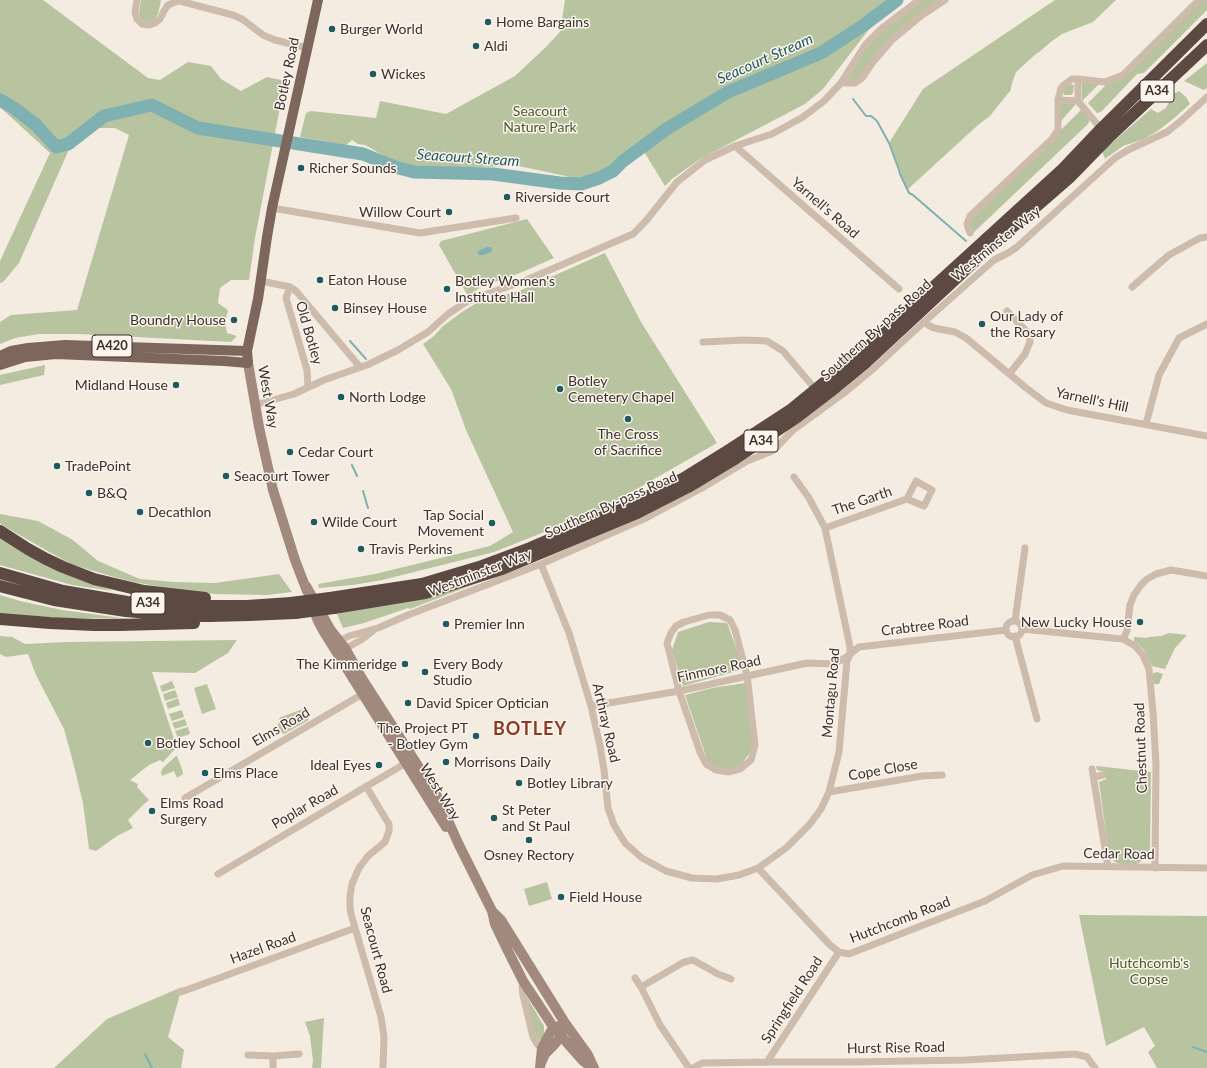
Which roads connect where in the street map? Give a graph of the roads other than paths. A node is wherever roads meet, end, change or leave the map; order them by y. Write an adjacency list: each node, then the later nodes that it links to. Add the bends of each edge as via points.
1 (137, 0): 2 (street, via 134,12 137,19 142,24 149,25 160,19 168,5)
2 (177, 0): 9 (street, via 233,15 263,35)
3 (318, 0): 9 (main road, Botley Road)
4 (919, 0): 11 (street, via 866,44)
5 (945, 0): 11 (street, via 893,39 862,78 855,83)
6 (1199, 0): 10 (street, via 1123,75 1105,82)
7 (1207, 24): 15 (highway, Southern By-pass Road / A34)
8 (1207, 45): 51 (highway, Southern By-pass Road / A34, via 1069,178 993,244 865,363 797,417 736,458 688,487 637,513 502,569 425,593)
9 (307, 48): 17 (main road, Botley Road)
10 (1078, 79): 13 (street, via 1072,79 1061,88); 14 (street)
11 (841, 83): 16 (street, via 824,101 803,117 772,134)
12 (1207, 97): 27 (street, Westminster Way, via 1167,132 1115,158 1017,247 994,260)
13 (1058, 100): 14 (street); 20 (street, via 1058,130 1052,139 970,216)
14 (1078, 101): 15 (street)
15 (1101, 129): 37 (highway, Southern By-pass Road / A34, via 1063,169 869,346)
16 (735, 146): 25 (street, Yarnell's Road); 34 (street, via 705,160 676,182 633,234 524,281 470,300 448,314 428,332 398,350)
17 (284, 153): 18 (main road, West Way)
18 (272, 208): 19 (street, via 420,233); 22 (main road, West Way)
19 (516, 218)
20 (970, 233)
21 (1207, 237): 24 (street, via 1200,238 1169,255)
22 (261, 281): 23 (street); 30 (main road, West Way)
23 (290, 287): 34 (street); 36 (street, Old Botley, via 286,298 307,370)
24 (1132, 287)
25 (899, 289)
26 (1007, 311): 35 (street, via 1029,334 1030,342 1025,354)
27 (924, 322): 35 (street, Yarnell's Hill, via 934,328 955,332 966,338); 46 (street, Westminster Way, via 873,370 792,431 775,449 746,461 646,518)
28 (1207, 324): 39 (street, via 1179,338 1159,375)
29 (703, 342): 37 (street, via 767,341 783,351)
30 (247, 351): 31 (main road, A420, via 65,345 28,348); 32 (main road, West Way)
31 (0, 356)
32 (248, 364): 33 (main road, A420, via 56,354 25,357); 38 (main road, West Way)
33 (0, 365)
34 (360, 367): 36 (street)
35 (1010, 374): 39 (street, Yarnell's Hill, via 1046,403 1067,410)
36 (308, 387): 38 (street)
37 (816, 390): 51 (highway, Southern By-pass Road / A34, via 730,450 684,478 633,504 530,548 465,572)
38 (255, 406): 60 (main road, West Way, via 272,490 293,553 306,586)
39 (1146, 424): 40 (street, Yarnell's Hill)
40 (1207, 436)
41 (794, 477): 43 (street, Montagu Road)
42 (907, 499): 43 (street, The Garth)
43 (825, 528): 61 (street, Montagu Road)
44 (0, 531): 52 (highway, via 57,564 109,583 181,596)
45 (1025, 548): 55 (street)
46 (541, 564): 60 (street, Westminster Way, via 378,628 349,636); 65 (street, Arthray Road, via 569,633)
47 (0, 572): 49 (highway, A34)
48 (1207, 576): 59 (street, via 1171,570 1147,579 1134,595 1130,605 1127,631)
49 (19, 585): 50 (highway, A34); 52 (highway, Southern By-pass Road / A34, via 128,602); 53 (highway, Southern By-pass Road / A34, via 73,603 126,611 182,616)
50 (0, 586)
51 (332, 603): 52 (highway, Southern By-pass Road / A34, bridge)
52 (288, 606): 53 (highway, Southern By-pass Road / A34)
53 (249, 616): 54 (highway, via 193,623 119,626 50,624)
54 (0, 619)
55 (1015, 621): 56 (street); 57 (street, via 1008,623)
56 (1022, 629): 58 (street, via 1020,634); 59 (street)
57 (1006, 630): 58 (street, via 1009,635); 61 (street, Crabtree Road, via 865,646)
58 (1015, 636): 66 (street)
59 (1123, 639): 78 (street, Chestnut Road, via 1143,654 1149,668 1156,764)
60 (338, 647): 64 (main road, West Way)
61 (850, 654): 62 (street, Finmore Road, via 833,664 807,663); 73 (street, Montagu Road, via 847,661 839,752)
62 (747, 675): 63 (street, Finmore Road); 63 (street, via 736,630 730,620 720,615 709,615 684,622 671,632 667,644); 63 (street, via 755,745 751,760 740,769 728,772 716,770 706,764)
63 (679, 691): 65 (street, Finmore Road)
64 (366, 692): 67 (main road, West Way); 74 (street, Elms Road); 75 (main road, West Way, via 436,794)
65 (591, 706): 77 (street, Arthray Road, via 603,764 608,808 625,844 666,872 692,878 717,879)
66 (1037, 719)
67 (406, 763): 72 (street, Poplar Road); 75 (main road, West Way, via 441,821)
68 (1092, 769): 71 (street)
69 (942, 775): 73 (street, Cope Close)
70 (1103, 775): 71 (street)
71 (1094, 778): 76 (street)
72 (366, 786): 80 (street, Poplar Road); 83 (street, Seacourt Road, via 389,824 389,831 385,842 368,856 359,868 352,884 350,907)
73 (829, 792): 77 (street, Montagu Road, via 810,824 786,848)
74 (185, 798)
75 (459, 845): 82 (main road, West Way)
76 (1108, 867): 78 (street, Cedar Road); 81 (street, Cedar Road, via 1063,866)
77 (758, 868): 84 (street, Hutchcomb Road)
78 (1155, 868): 79 (street, Cedar Road)
79 (1207, 868)
80 (218, 874)
81 (1032, 875): 84 (street, Hutchcomb Road, via 985,901 849,954)
82 (492, 911): 87 (main road, West Way, via 495,924); 90 (main road, West Way)
83 (355, 928): 89 (street, Hazel Road); 99 (street, Seacourt Road, via 381,1017)
84 (839, 952): 96 (street, Springfield Road)
85 (635, 978): 88 (street)
86 (731, 980): 88 (street, via 693,960 684,962)
87 (523, 981): 91 (main road, West Way); 92 (street, West Way, via 523,995 533,1037 536,1044)
88 (641, 987): 101 (street, via 660,1025)
89 (181, 992)
90 (565, 1023): 91 (main road); 100 (main road, West Way, via 588,1055)
91 (558, 1032): 92 (main road, via 551,1031); 97 (main road, via 554,1045 545,1054); 100 (main road, West Way, via 583,1062)
92 (542, 1048): 97 (main road)
93 (299, 1054): 95 (street)
94 (248, 1055): 95 (street)
95 (273, 1056): 98 (street)
96 (767, 1062): 102 (street, Hurst Rise Road, via 702,1063); 103 (street, Hurst Rise Road, via 950,1060 1075,1054 1087,1058)
97 (540, 1066)
98 (273, 1068)
99 (384, 1068)
100 (593, 1068)
101 (689, 1068)
102 (693, 1068)
103 (1095, 1068)

